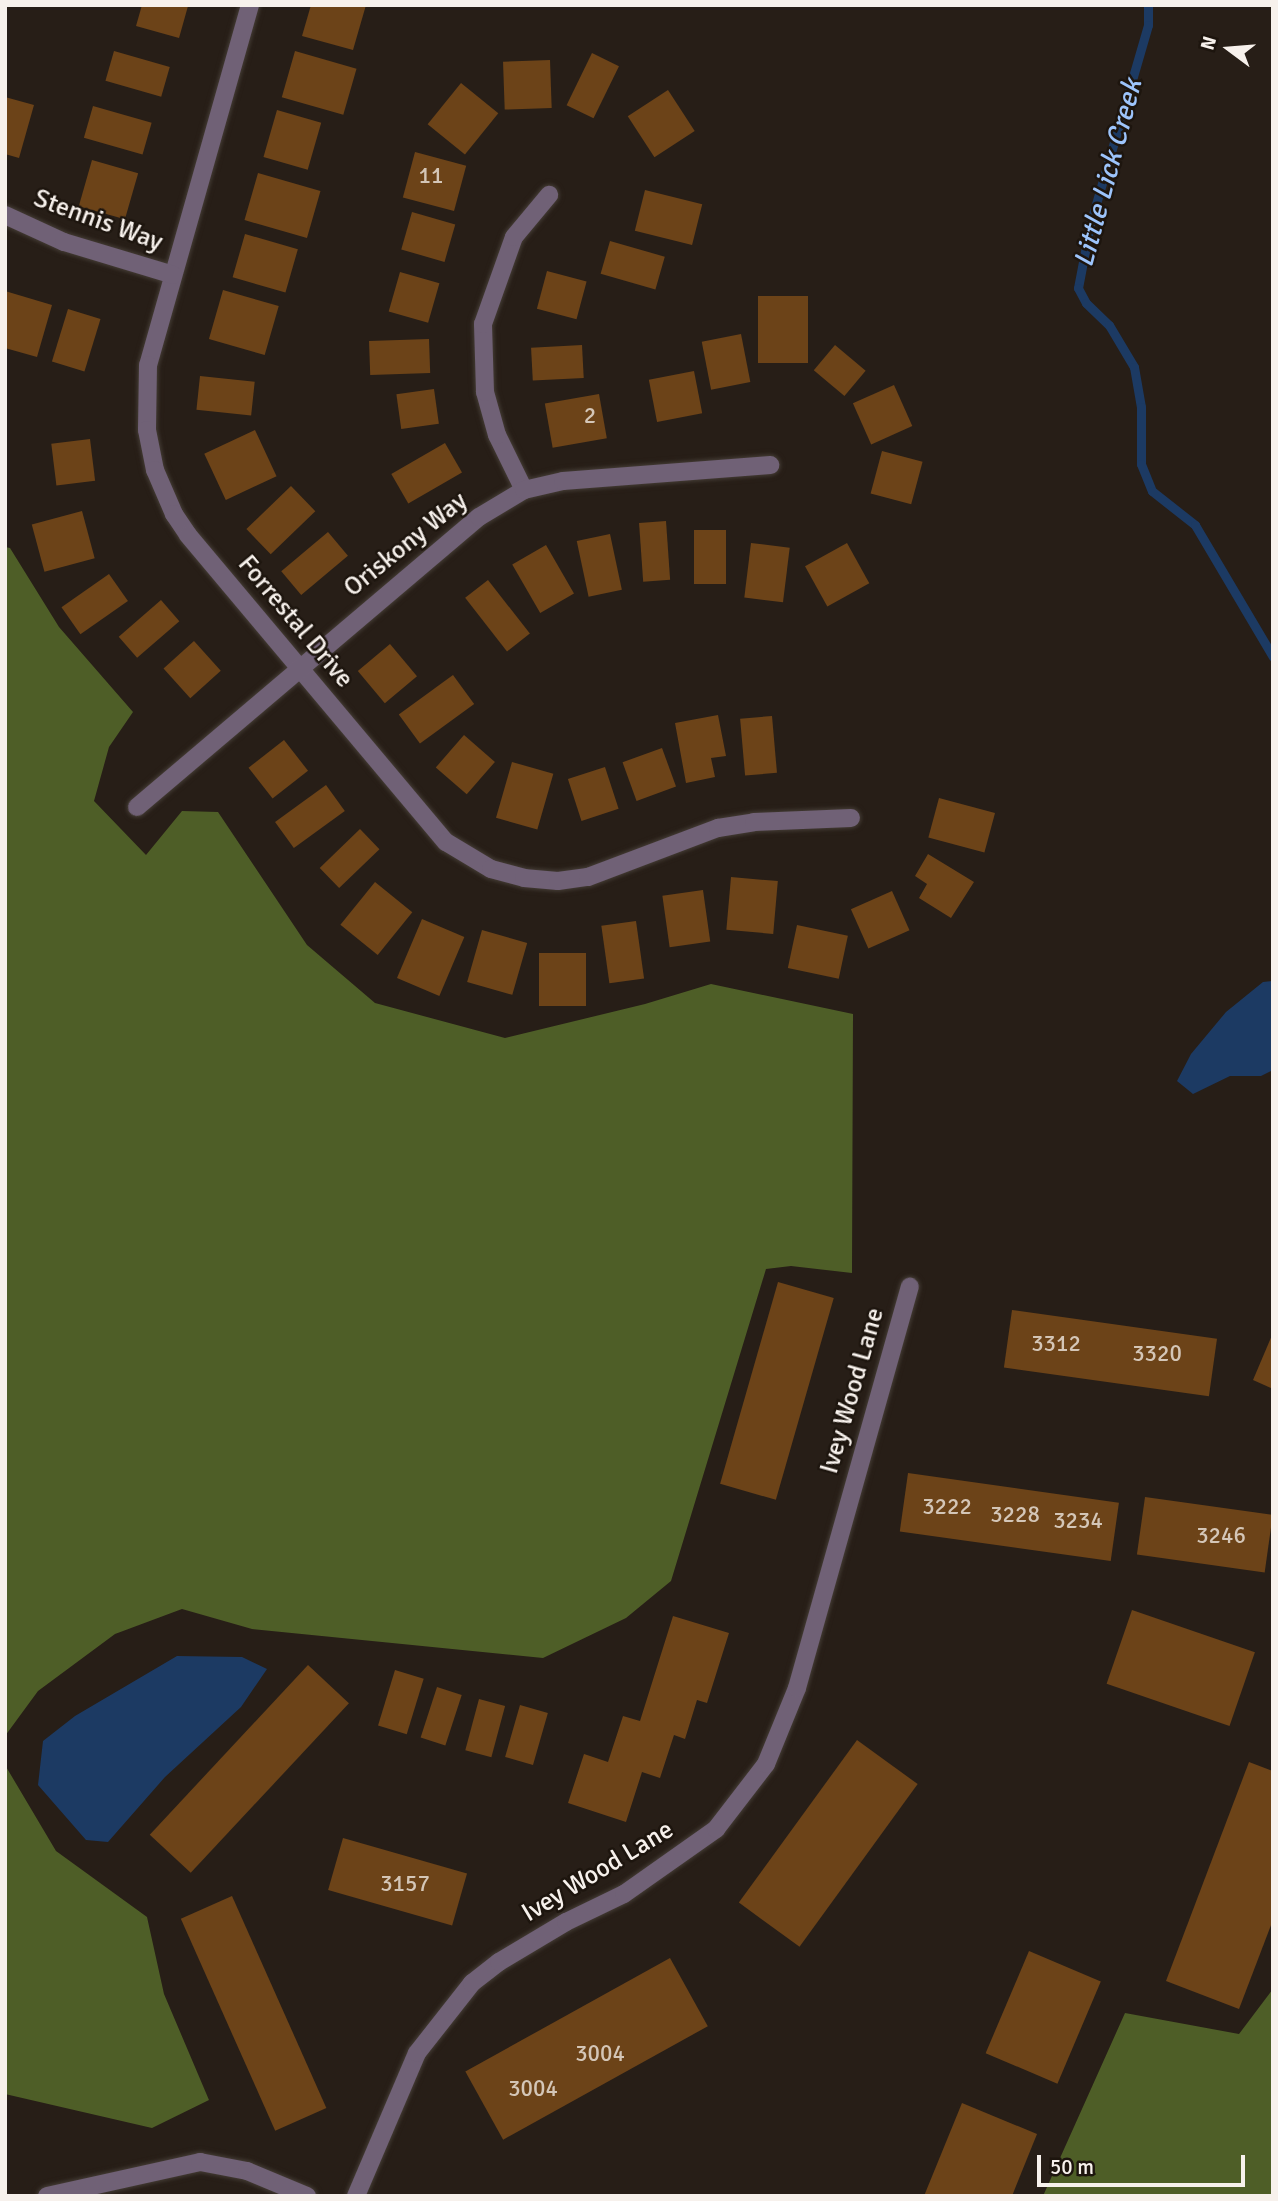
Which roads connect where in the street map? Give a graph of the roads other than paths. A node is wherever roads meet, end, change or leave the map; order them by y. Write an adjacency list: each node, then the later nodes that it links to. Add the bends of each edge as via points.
1 (250, 5): 4 (street, Forrestal Drive)
2 (549, 195): 6 (street, via 514,237 483,324 485,392 497,435)
3 (5, 215): 4 (street, Stennis Way, via 64,242)
4 (173, 275): 7 (street, Forrestal Drive, via 146,384 147,430 155,470 188,535)
5 (770, 465): 6 (street, Oriskony Way, via 564,481)
6 (524, 490): 7 (street, Oriskony Way, via 479,516)
7 (300, 668): 8 (street, Oriskony Way); 9 (street, Forrestal Drive, via 446,842 474,861 524,878 558,881 587,877 718,828)
8 (137, 807)
9 (850, 818)
10 (910, 1287): 13 (street, Ivey Wood Lane, via 797,1688 765,1764 716,1829 695,1845 624,1894 566,1922 472,1983 416,2053)
11 (47, 2196): 12 (street, via 200,2162 247,2171)
12 (307, 2196)
13 (356, 2196)

